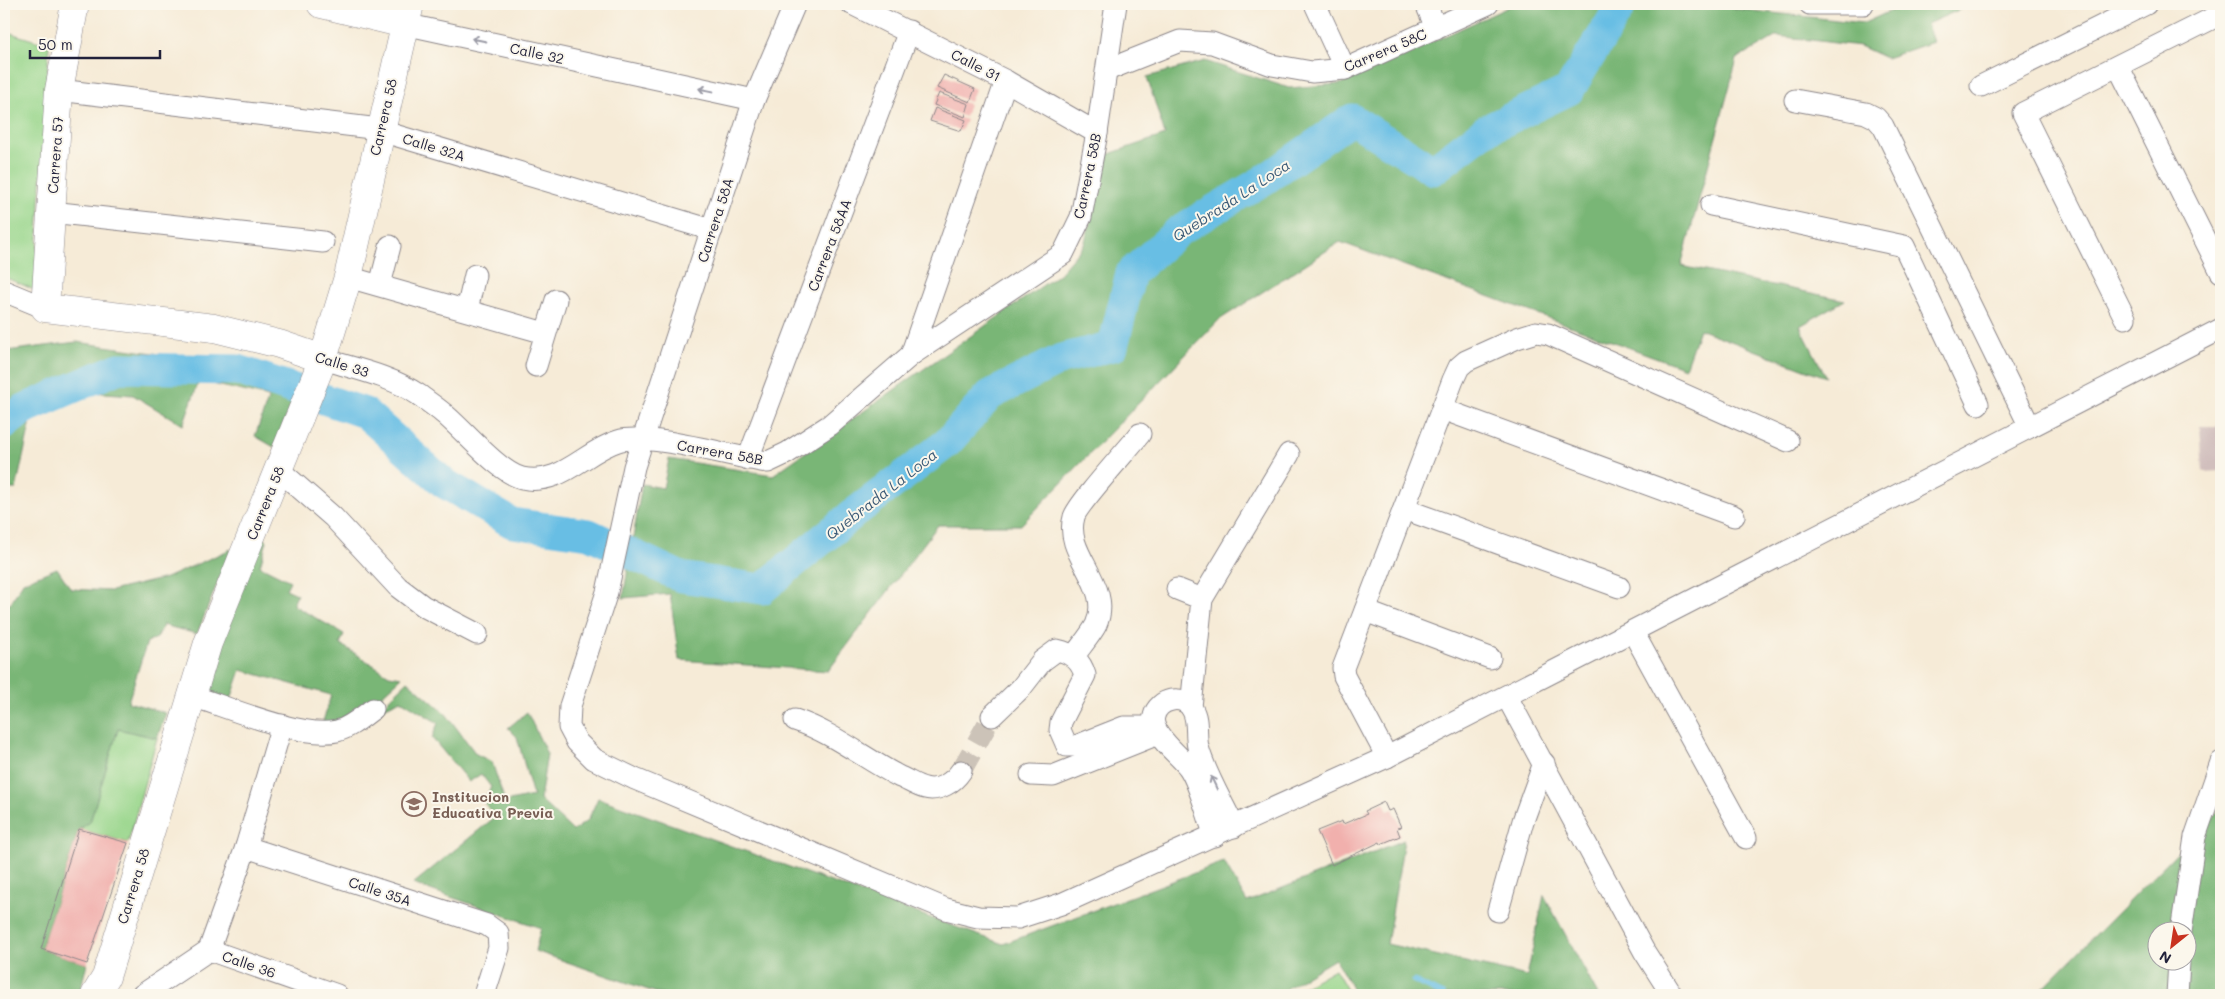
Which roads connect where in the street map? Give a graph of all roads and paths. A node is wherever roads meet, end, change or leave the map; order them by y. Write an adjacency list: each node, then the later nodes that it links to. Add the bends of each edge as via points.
1 (75, 4): 21 (main road, Carrera 57)
2 (321, 4): 12 (main road, Calle 32)
3 (795, 4): 22 (street, Carrera 58A)
4 (852, 4): 15 (street, Calle 31)
5 (1315, 4): 17 (street)
6 (1426, 4): 14 (street)
7 (1488, 4): 14 (street, Carrera 58C)
8 (1810, 4): 9 (street)
9 (1863, 4)
10 (2146, 4): 20 (street)
11 (1109, 6): 18 (street, Carrera 58B)
12 (407, 14): 22 (street, Calle 32, one-way to 12); 24 (main road, Carrera 58)
13 (2220, 18): 16 (street)
14 (1436, 28): 17 (street, Carrera 58C)
15 (909, 31): 19 (street, Calle 31); 54 (street, Carrera 58AA)
16 (2118, 66): 33 (street); 41 (street, via 2023,113)
17 (1345, 69): 18 (street, Carrera 58C, via 1312,72 1272,65 1212,43 1180,41)
18 (1107, 70): 25 (street, Carrera 58B)
19 (1006, 81): 25 (street, Calle 31); 44 (street)
20 (1980, 86)
21 (59, 90): 24 (street, Calle 32A); 27 (main road, Carrera 57)
22 (754, 100): 29 (street, Carrera 58A)
23 (1795, 100): 28 (street, via 1866,113 1876,118 1883,126)
24 (380, 131): 29 (street, Calle 32A); 35 (main road, Carrera 58)
25 (1097, 133): 44 (street, Carrera 58B, via 1081,217 1063,254)
26 (1711, 205): 32 (street)
27 (51, 212): 30 (street); 39 (main road, Carrera 57)
28 (1932, 228): 32 (street); 49 (street)
29 (712, 230): 51 (street, Carrera 58A)
30 (323, 242)
31 (390, 246): 36 (street)
32 (1904, 246): 47 (street)
33 (2221, 272)
34 (475, 275): 40 (street)
35 (348, 277): 36 (street); 45 (main road, Carrera 58)
36 (380, 285): 40 (street)
37 (4, 291): 39 (street, Calle 33)
38 (556, 300): 43 (street)
39 (45, 308): 45 (main road, Calle 33, via 214,328)
40 (467, 310): 43 (street)
41 (2125, 318)
42 (2221, 329): 49 (street, Carrera 58A)
43 (545, 333): 46 (street)
44 (911, 355): 54 (street, Carrera 58B, via 830,425 787,453 768,462)
45 (324, 359): 51 (street, Calle 33, via 388,378 417,394 508,472 522,478 556,476 619,440); 55 (main road, Carrera 58)
46 (536, 366)
47 (1978, 404)
48 (1442, 409): 52 (street, via 1459,367 1466,361 1536,332 1548,334); 56 (street); 57 (street)
49 (2030, 427): 62 (street, Carrera 58A)
50 (1140, 434): 64 (street, via 1074,515 1073,539 1097,588 1100,607 1096,624)
51 (643, 438): 54 (street, Carrera 58B); 80 (street, Carrera 58A, via 607,592 570,706 570,728 577,742 594,759 635,780 946,909 978,917 1018,918 1061,904)
52 (1788, 441)
53 (1289, 454): 60 (street)
54 (748, 459)
55 (279, 470): 63 (street, via 333,517 398,587 423,606); 66 (main road, Carrera 58, via 208,643)
56 (1404, 509): 58 (street); 61 (street)
57 (1734, 516)
58 (1619, 588)
59 (1177, 589): 60 (street)
60 (1202, 599): 68 (street)
61 (1365, 611): 65 (street); 74 (street, via 1343,668 1344,676)
62 (1633, 632): 67 (street, Carrera 58A); 81 (street)
63 (477, 634)
64 (1074, 656): 70 (street, via 1057,650 1049,654 1022,688); 73 (street, via 1085,676 1061,722 1060,730 1068,746 1076,746 1124,727)
65 (1490, 658)
66 (192, 696): 72 (street); 87 (main road, Carrera 58, via 106,977)
67 (1507, 697): 74 (street, Carrera 58A); 76 (street)
68 (1191, 707): 73 (street, via 1174,699 1165,702 1153,717); 79 (street, one-way to 68, via 1198,748 1196,717)
69 (373, 709): 72 (street, via 339,731 324,733)
70 (992, 716)
71 (795, 720): 77 (street, via 812,726 873,763 926,789 949,783)
72 (282, 725): 82 (street)
73 (1156, 731): 78 (street, via 1053,776); 80 (street, via 1190,769)
74 (1387, 758): 79 (street, Carrera 58A)
75 (2221, 762): 84 (street, via 2195,837)
76 (1544, 763): 83 (street); 91 (street, via 1644,951)
77 (960, 771)
78 (1031, 775)
79 (1234, 827): 80 (street, Carrera 58A)
80 (1215, 836)
81 (1746, 838)
82 (246, 847): 85 (street); 90 (street, Calle 35A, via 487,925 498,933 499,948)
83 (1498, 911)
84 (2182, 922)
85 (209, 950): 88 (street, Calle 36); 89 (street, Calle 36)
86 (2178, 972): 92 (street)
87 (95, 995)
88 (142, 995)
89 (337, 995)
90 (484, 995)
91 (1672, 995)
92 (2177, 995)

